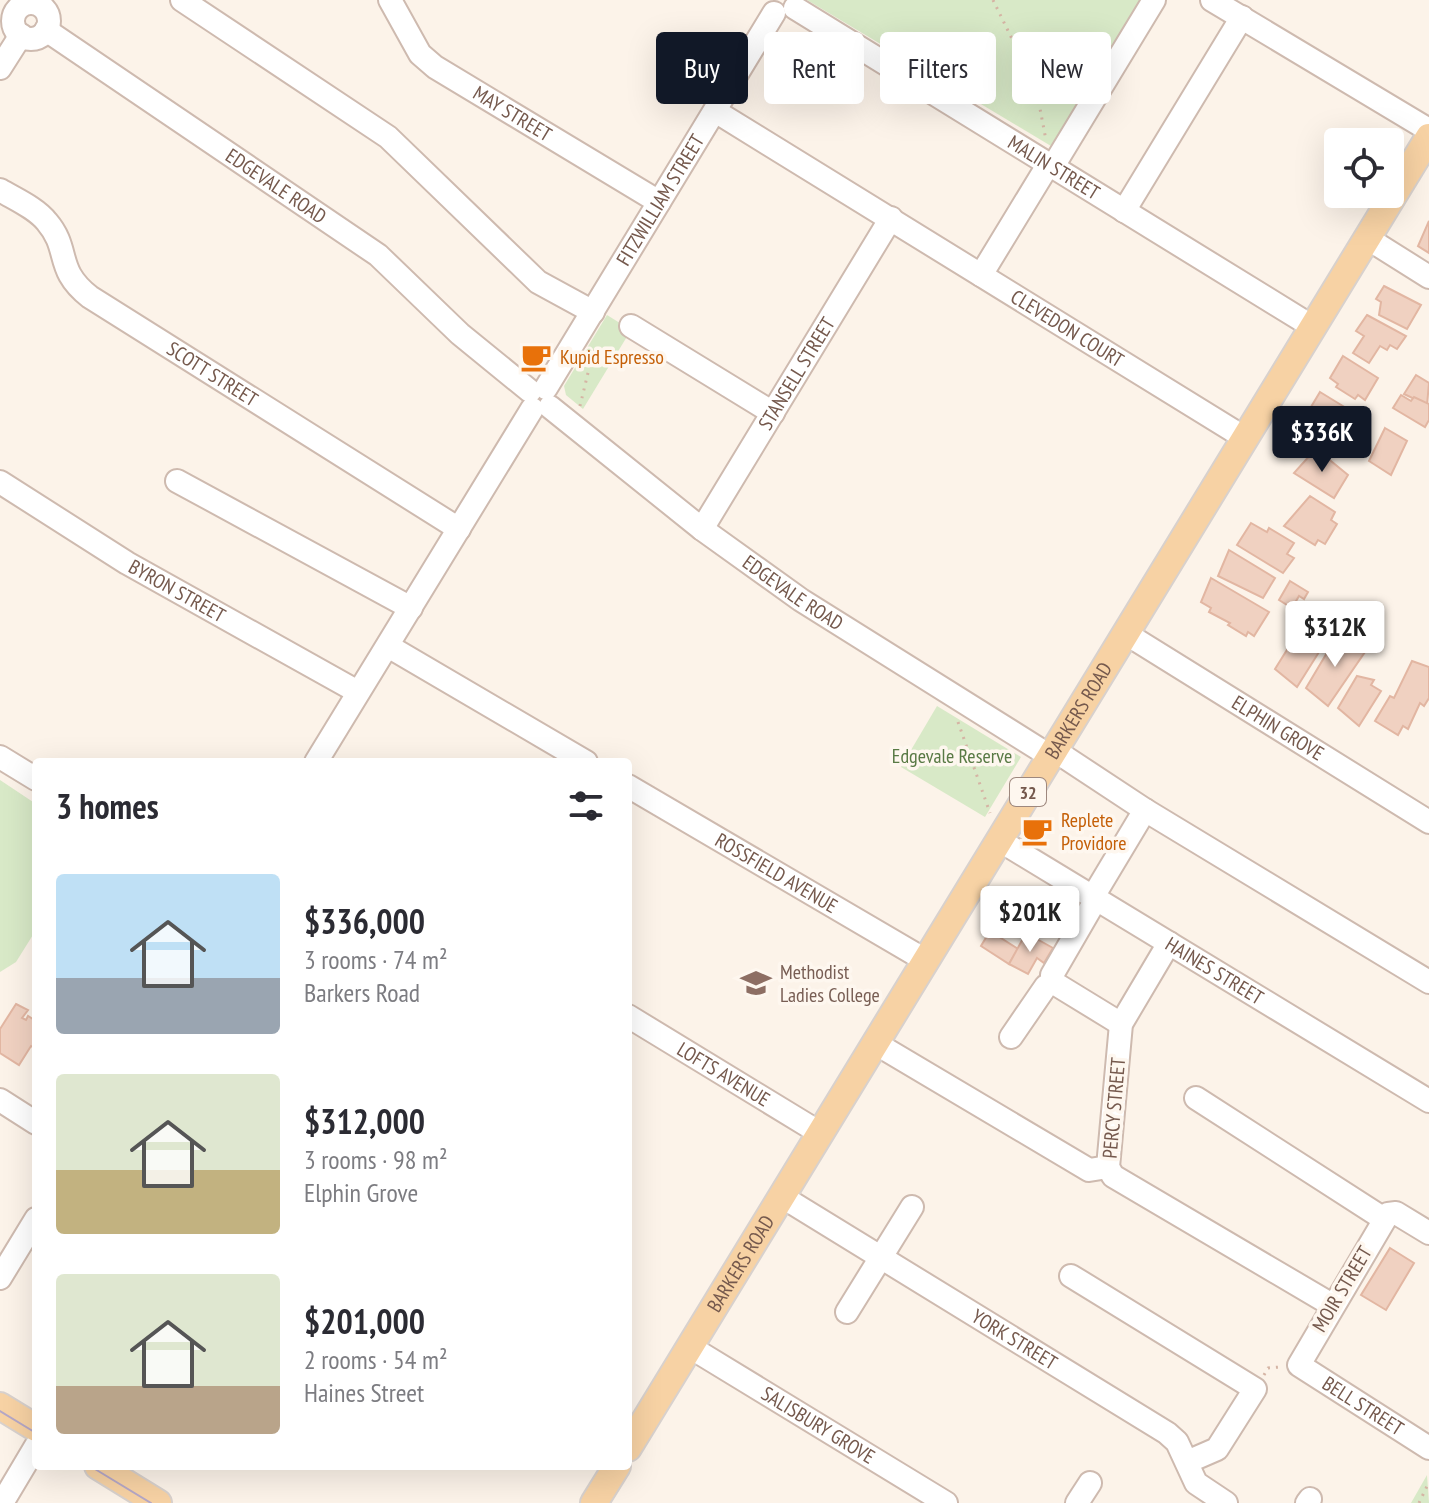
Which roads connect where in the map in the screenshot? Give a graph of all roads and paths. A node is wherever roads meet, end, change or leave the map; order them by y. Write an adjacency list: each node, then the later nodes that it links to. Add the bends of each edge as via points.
1 (182, 0): 24 (street, via 388,137 538,282)
2 (390, 0): 18 (street, MAY STREET, via 420,54 435,67)
3 (993, 0): 16 (path, via 1036,88)
4 (1154, 0): 16 (street)
5 (1212, 0): 9 (street)
6 (46, 4): 8 (street); 10 (street)
7 (783, 5): 13 (street, FITZWILLIAM STREET); 16 (street, MALIN STREET)
8 (8, 6): 11 (street)
9 (1242, 17): 14 (street); 19 (street)
10 (46, 30): 11 (street, via 33,38); 28 (street, EDGEVALE ROAD, via 378,255 460,334)
11 (21, 35): 12 (street)
12 (0, 68)
13 (715, 111): 18 (street, FITZWILLIAM STREET); 20 (street, CLEVEDON COURT)
14 (1429, 130)
15 (1429, 137): 21 (main road, BARKERS ROAD / 32)
16 (1050, 166): 19 (street, MALIN STREET); 22 (street)
17 (0, 190): 34 (street, SCOTT STREET, via 45,218 72,282 90,297)
18 (659, 202): 24 (street, FITZWILLIAM STREET)
19 (1124, 211): 26 (street, MALIN STREET)
20 (891, 218): 22 (street, CLEVEDON COURT); 30 (street, STANSELL STREET)
21 (1367, 238): 23 (street); 26 (main road, BARKERS ROAD / 32)
22 (981, 275): 31 (street, CLEVEDON COURT)
23 (1429, 277)
24 (593, 312): 28 (street, FITZWILLIAM STREET)
25 (631, 326): 30 (street)
26 (1313, 327): 31 (main road, BARKERS ROAD / 32)
27 (596, 341): 29 (path)
28 (540, 399): 34 (street, FITZWILLIAM STREET); 35 (street, EDGEVALE ROAD)
29 (580, 406)
30 (773, 413): 35 (street, STANSELL STREET)
31 (1245, 438): 37 (main road, BARKERS ROAD / 32)
32 (177, 481): 36 (street)
33 (0, 482): 39 (street, BYRON STREET, via 127,563)
34 (459, 529): 36 (street, FITZWILLIAM STREET)
35 (702, 529): 40 (street, EDGEVALE ROAD, via 801,600)
36 (411, 608): 38 (street, FITZWILLIAM STREET)
37 (1125, 633): 41 (main road, BARKERS ROAD / 32); 48 (street, ELPHIN GROVE)
38 (388, 646): 39 (street, FITZWILLIAM STREET); 44 (street)
39 (358, 692): 43 (street, FITZWILLIAM STREET)
40 (947, 692): 41 (street, EDGEVALE ROAD); 49 (path)
41 (1052, 753): 47 (street, EDGEVALE ROAD); 49 (main road, BARKERS ROAD / 32)
42 (0, 757): 45 (street)
43 (318, 758)
44 (579, 758)
45 (32, 777)
46 (632, 788): 52 (street, ROSSFIELD AVENUE)
47 (1145, 810): 50 (street); 53 (street, EDGEVALE ROAD)
48 (1429, 822)
49 (999, 840): 50 (street, HAINES STREET); 52 (main road, BARKERS ROAD / 32)
50 (1095, 897): 51 (street, HAINES STREET); 54 (street, via 1052,975)
51 (1169, 943): 56 (street, PERCY STREET); 61 (street, HAINES STREET)
52 (925, 960): 58 (main road, BARKERS ROAD / 32)
53 (1429, 982)
54 (1054, 983): 56 (street); 57 (street, via 1046,986)
55 (632, 1018): 63 (street, LOFTS AVENUE)
56 (1121, 1024): 64 (street, PERCY STREET)
57 (1011, 1037)
58 (875, 1043): 63 (main road, BARKERS ROAD / 32); 64 (street, via 1089,1170)
59 (1196, 1098): 67 (street)
60 (0, 1100): 62 (street)
61 (1429, 1101)
62 (32, 1120)
63 (820, 1133): 65 (main road, BARKERS ROAD / 32)
64 (1108, 1167): 73 (street, PERCY STREET, via 1113,1176)
65 (781, 1196): 70 (street, YORK STREET); 75 (main road, BARKERS ROAD / 32)
66 (912, 1207): 70 (street)
67 (1386, 1217): 69 (street, via 1396,1213); 73 (street, MOIR STREET)
68 (32, 1226): 72 (street)
69 (1429, 1233)
70 (881, 1257): 74 (street); 83 (street, YORK STREET, via 1162,1429 1177,1442)
71 (1071, 1276): 77 (street)
72 (0, 1278)
73 (1332, 1305): 76 (street, MOIR STREET)
74 (847, 1312)
75 (690, 1347): 80 (main road, BARKERS ROAD / 32); 91 (street, SALISBURY GROVE)
76 (1299, 1365): 77 (path, via 1268,1368); 81 (street, BELL STREET)
77 (1255, 1389): 83 (street, via 1217,1449)
78 (0, 1406): 79 (main road)
79 (32, 1426)
80 (632, 1441)
81 (1429, 1448)
82 (32, 1453): 88 (street)
83 (1187, 1462): 93 (street, YORK STREET, via 1197,1485)
84 (104, 1470): 89 (main road)
85 (615, 1470): 90 (main road)
86 (1429, 1482): 94 (path)
87 (1090, 1483): 92 (street)
88 (2, 1503)
89 (158, 1503)
90 (594, 1503)
91 (946, 1503)
92 (1077, 1503)
93 (1226, 1503)
94 (1419, 1503)

